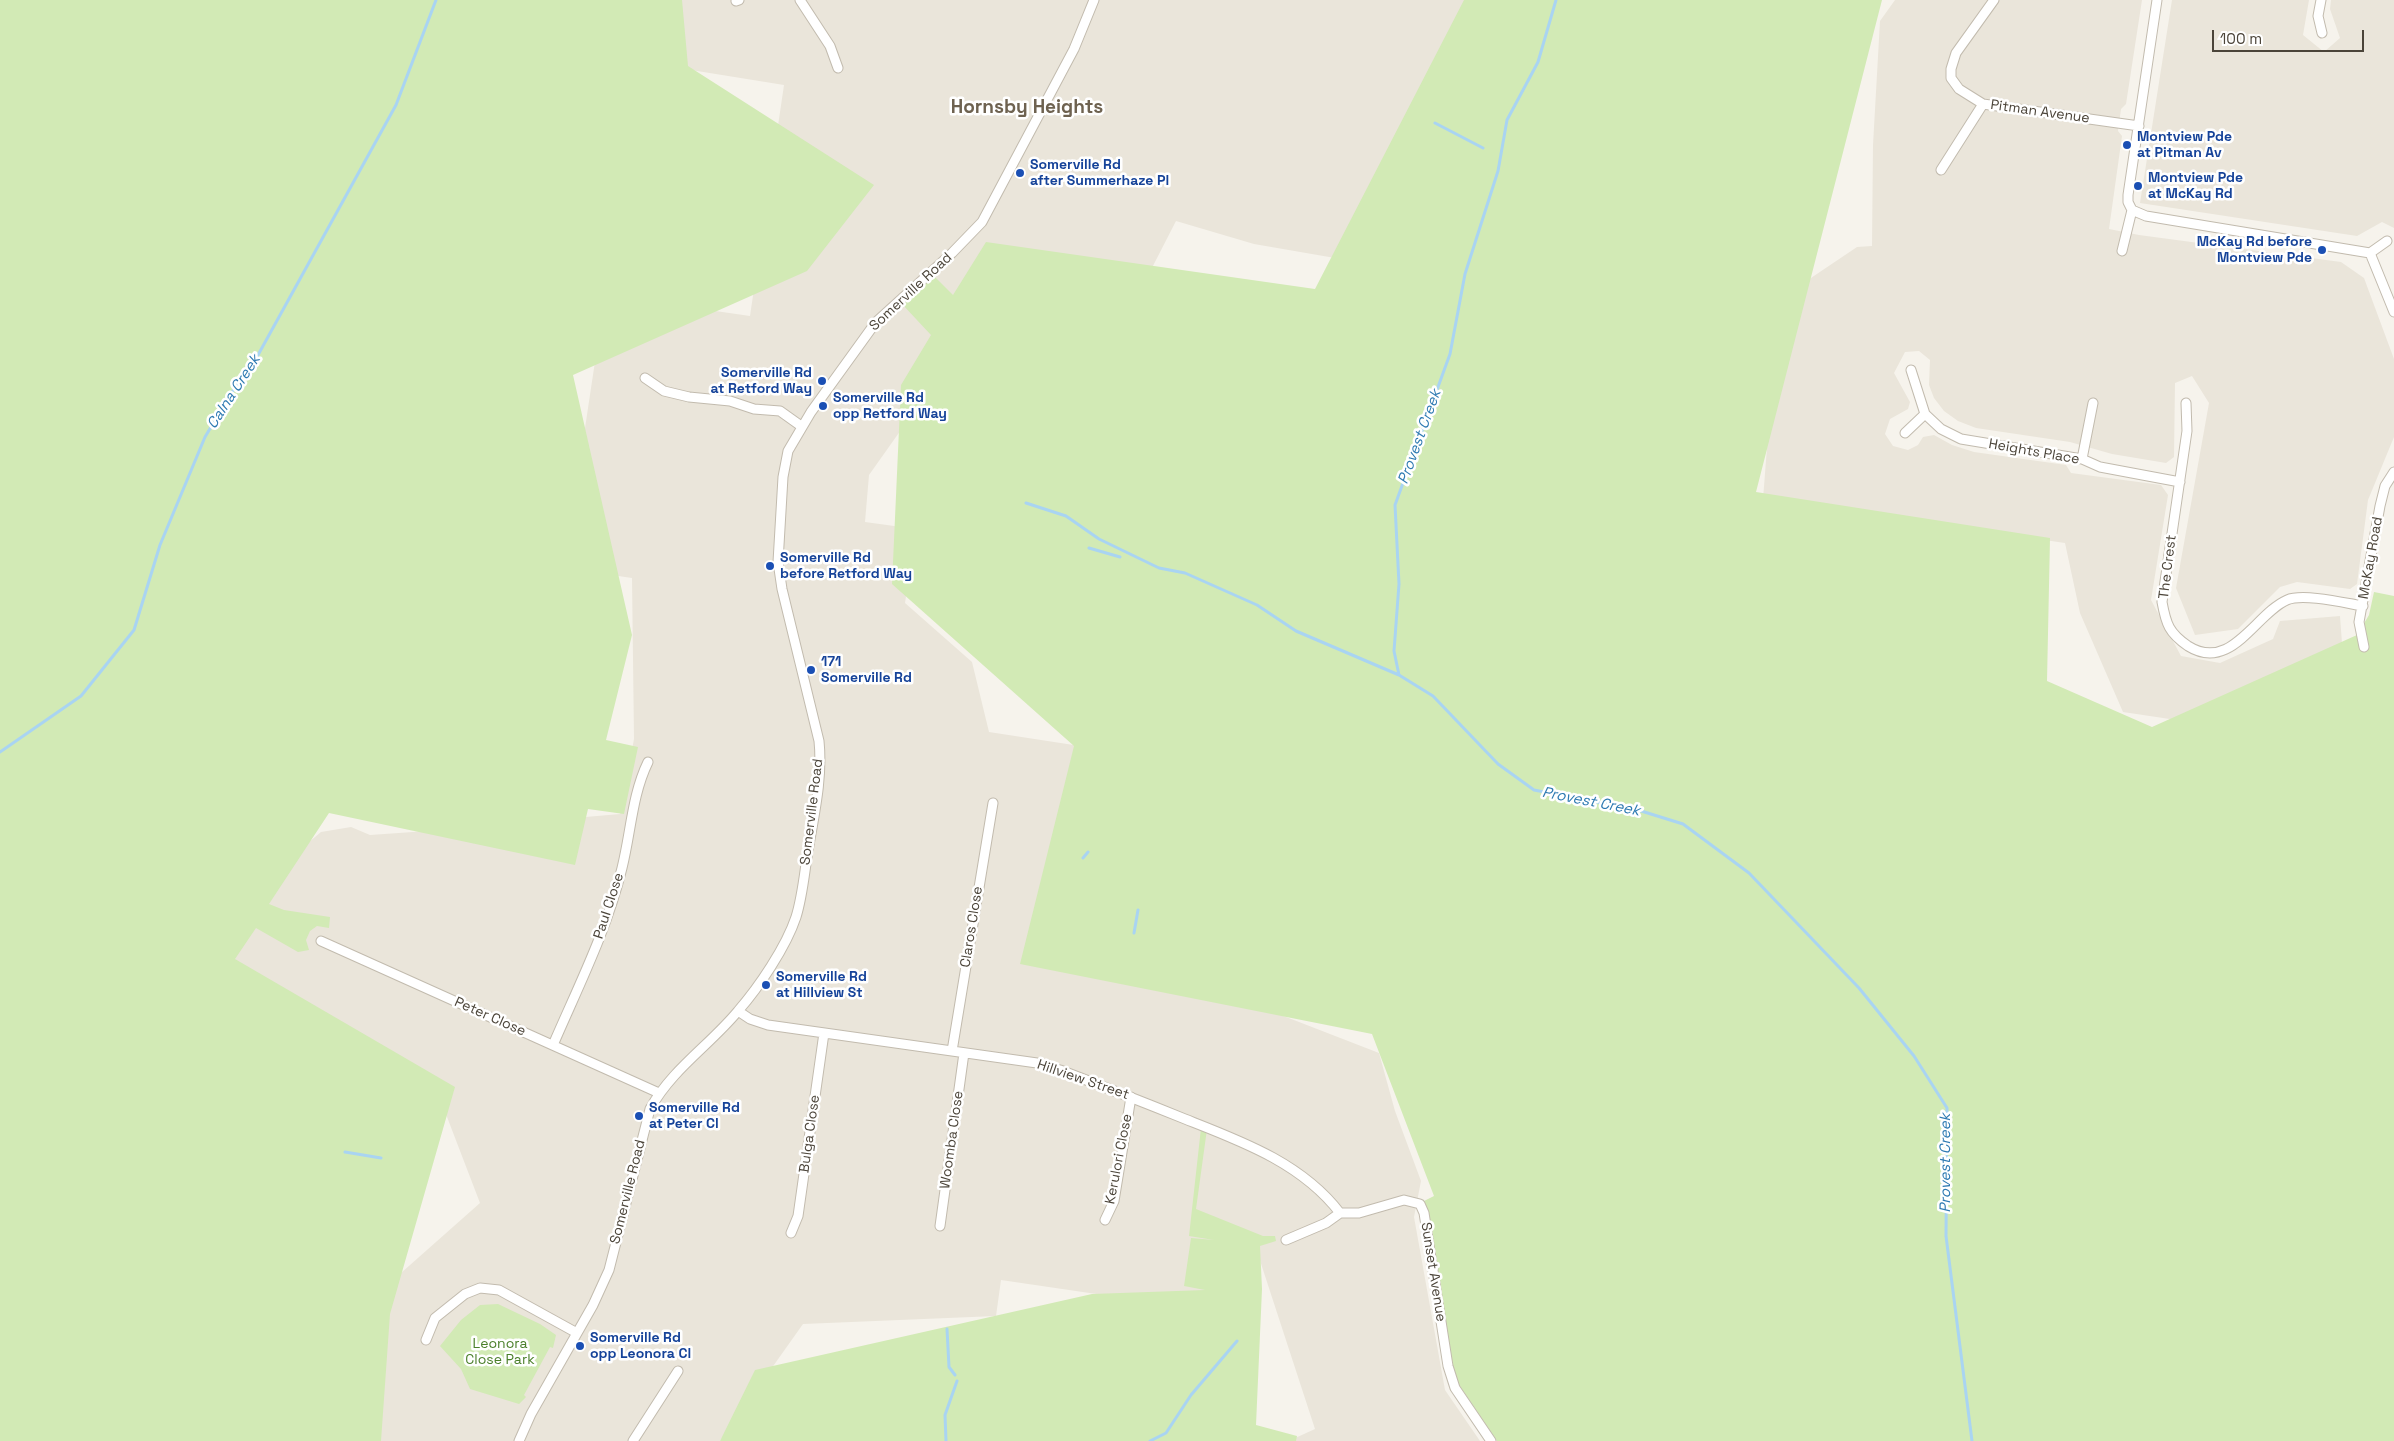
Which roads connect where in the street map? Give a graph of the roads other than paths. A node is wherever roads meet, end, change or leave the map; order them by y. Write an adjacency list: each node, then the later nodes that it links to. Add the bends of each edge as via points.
1 (739, 0): 7 (street)
2 (800, 0): 9 (street, via 830,46)
3 (1094, 0): 23 (street, Somerville Road, via 1074,48 982,222 952,254 876,322)
4 (1994, 0): 10 (street, Pitman Avenue, via 1956,53 1951,70 1959,89)
5 (2157, 0): 11 (street)
6 (2321, 0): 8 (street, via 2318,16)
7 (736, 1)
8 (2322, 33)
9 (838, 68)
10 (1983, 104): 11 (street, Pitman Avenue); 12 (street)
11 (2138, 126): 13 (street, via 2128,195)
12 (1941, 170)
13 (2132, 210): 15 (street); 16 (street, via 2146,216)
14 (2387, 241): 16 (street)
15 (2122, 251)
16 (2370, 252): 17 (street)
17 (2394, 312)
18 (1911, 370): 22 (street)
19 (646, 378): 23 (street, via 664,391 780,411)
20 (2093, 402): 25 (street)
21 (2186, 403): 27 (street, The Crest, via 2187,431)
22 (1925, 414): 24 (street); 25 (street, Heights Place, via 1941,429 1961,439)
23 (801, 426): 33 (street, Somerville Road, via 784,469 778,562 819,741 820,779 796,917 778,952)
24 (1906, 433)
25 (2082, 459): 27 (street, Heights Place, via 2100,468)
26 (2394, 472): 28 (street, McKay Road, via 2385,486 2380,506)
27 (2180, 482): 28 (street, The Crest, via 2162,602 2166,621 2174,636 2192,648 2212,653 2238,644 2273,608 2289,599)
28 (2363, 606): 29 (street, McKay Road, via 2359,622)
29 (2364, 647)
30 (648, 762): 35 (street, Paul Close, via 638,782 622,869 602,930)
31 (993, 803): 36 (street, Claros Close)
32 (321, 941): 35 (street, Peter Close)
33 (738, 1011): 34 (street, Hillview Street, via 768,1025); 38 (street, Somerville Road, via 686,1060)
34 (824, 1033): 36 (street, Hillview Street); 43 (street, Bulga Close, via 798,1216)
35 (553, 1045): 38 (street, Peter Close)
36 (952, 1051): 37 (street, Hillview Street)
37 (964, 1053): 39 (street, Hillview Street, via 1037,1063); 42 (street, Woomba Close)
38 (659, 1093): 45 (street, Somerville Road, via 650,1109 609,1270)
39 (1131, 1097): 40 (street, Hillview Street, via 1278,1159 1331,1200); 41 (street, Kerulori Close, via 1114,1201)
40 (1340, 1213): 44 (street, Sunset Avenue, via 1326,1223); 50 (street, Sunset Avenue, via 1359,1214 1404,1200 1420,1204 1448,1366 1455,1388)
41 (1105, 1220)
42 (940, 1226)
43 (792, 1233)
44 (1286, 1240)
45 (577, 1333): 46 (street, via 499,1290 480,1288 465,1294 435,1318); 48 (street, Somerville Road)
46 (426, 1340)
47 (678, 1371): 49 (street)
48 (519, 1441)
49 (633, 1441)
50 (1491, 1441)

